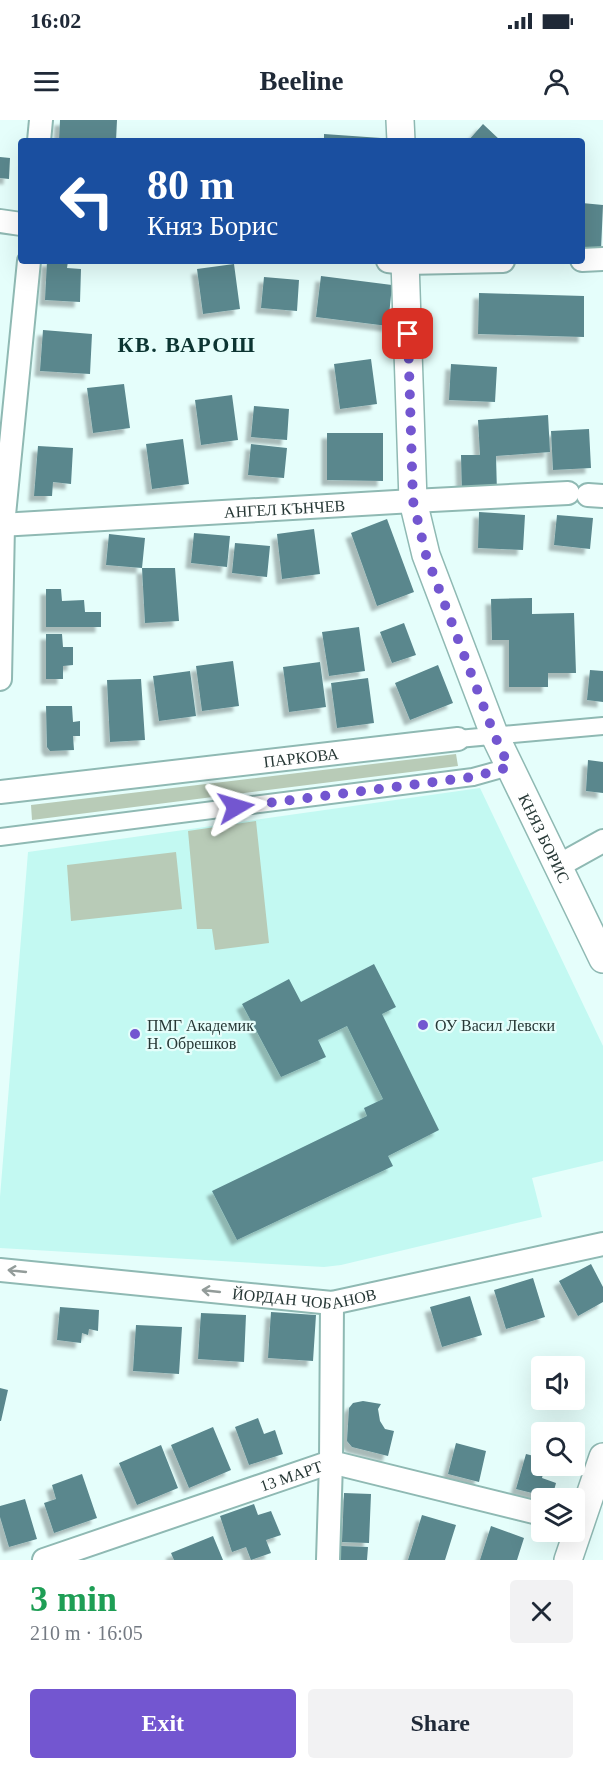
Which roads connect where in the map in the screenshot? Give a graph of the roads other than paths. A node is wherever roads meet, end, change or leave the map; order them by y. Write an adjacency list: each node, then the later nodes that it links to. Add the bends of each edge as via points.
1 (41, 120): 3 (street)
2 (400, 120): 4 (street)
3 (39, 138)
4 (401, 138)
5 (0, 221): 6 (street)
6 (18, 224)
7 (603, 259): 8 (street)
8 (585, 260)
9 (28, 264): 13 (street)
10 (400, 264): 12 (street, КНЯЗ БОРИС)
11 (586, 495): 12 (street, АНГЕЛ КЪНЧЕВ)
12 (413, 501): 13 (street, АНГЕЛ КЪНЧЕВ); 16 (street, КНЯЗ БОРИС, via 426,555)
13 (2, 525): 14 (street)
14 (0, 680)
15 (603, 726): 16 (street, ПАРКОВА)
16 (494, 734): 17 (street, ПАРКОВА); 18 (street, КНЯЗ БОРИС)
17 (458, 739): 19 (street, ПАРКОВА)
18 (509, 767): 20 (street, via 473,777); 22 (street, КНЯЗ БОРИС)
19 (0, 792)
20 (0, 837)
21 (603, 841): 22 (street)
22 (558, 866): 23 (street, КНЯЗ БОРИС)
23 (603, 959)
24 (603, 1244): 26 (street, ЙОРДАН ЧОБАНОВ)
25 (0, 1270): 26 (street, ЙОРДАН ЧОБАНОВ, one-way to 25)
26 (332, 1303): 28 (street)
27 (603, 1457): 29 (street)
28 (331, 1462): 30 (street, 13 МАРТ); 32 (street, 13 МАРТ); 33 (street)
29 (585, 1503)
30 (531, 1511)
31 (572, 1542): 34 (street)
32 (46, 1560)
33 (328, 1560)
34 (567, 1560)

